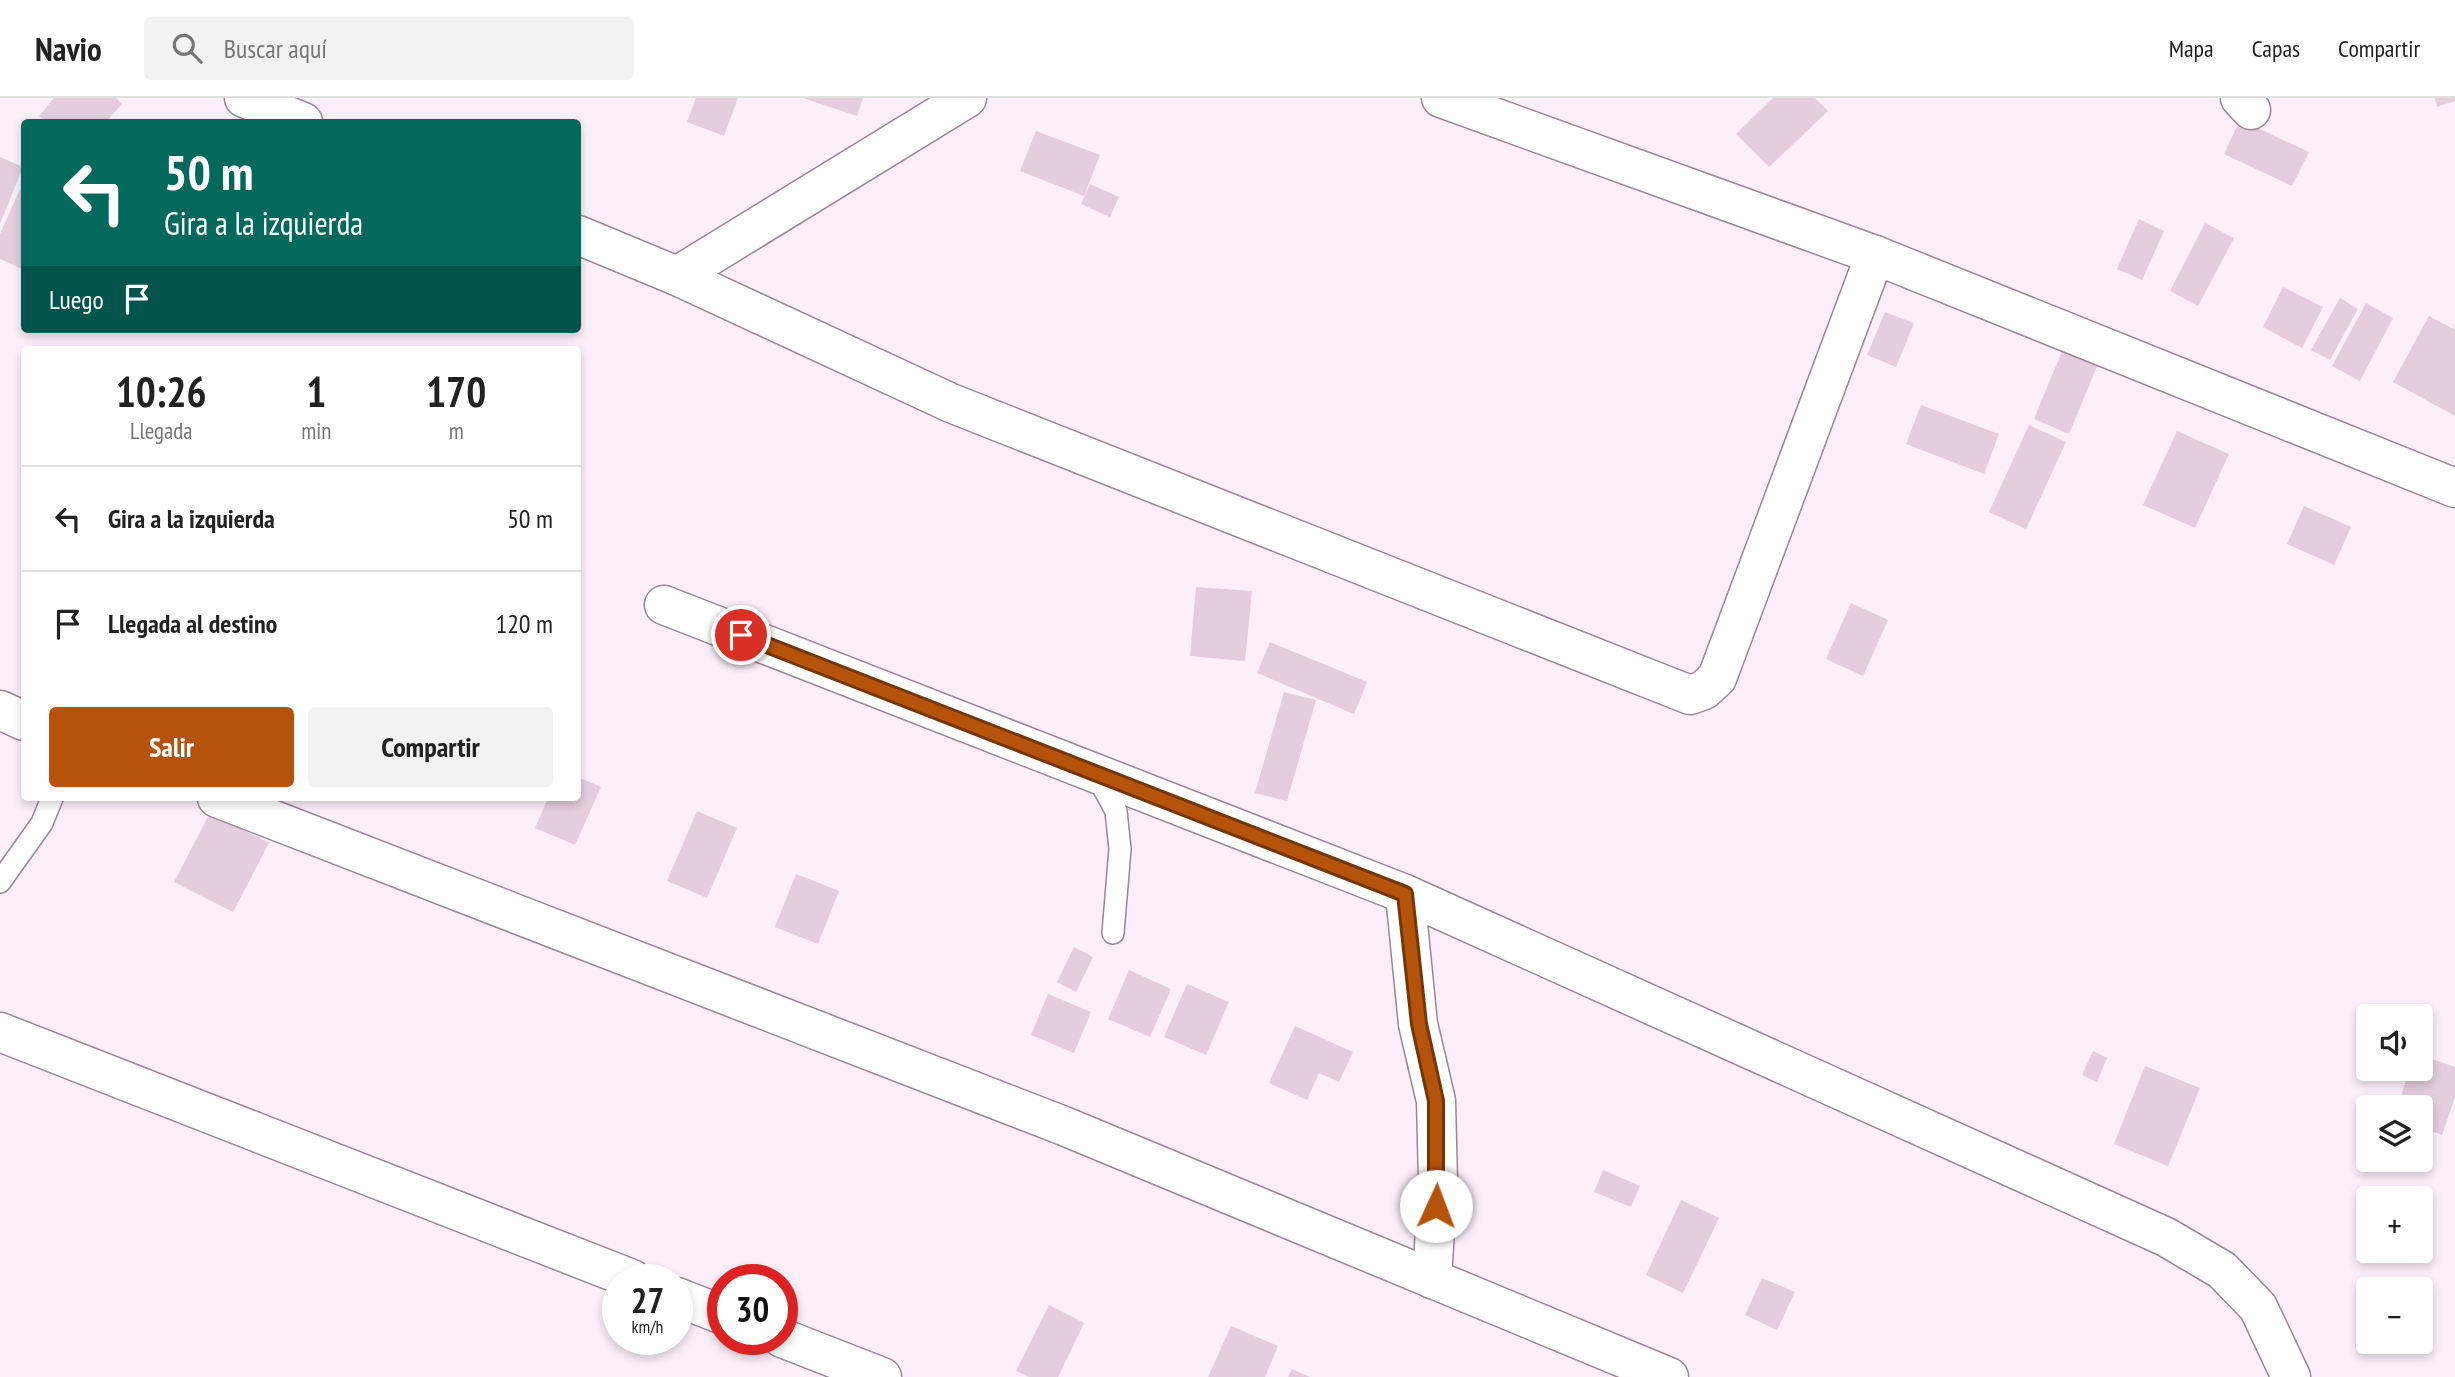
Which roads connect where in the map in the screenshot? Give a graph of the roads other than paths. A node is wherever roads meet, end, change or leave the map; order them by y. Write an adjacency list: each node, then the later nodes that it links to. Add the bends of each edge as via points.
1 (244, 98): 4 (street)
2 (967, 98): 7 (street)
3 (1441, 98): 6 (street)
4 (296, 119)
5 (581, 236): 7 (street)
6 (1875, 255): 7 (street, via 1717,678 1690,695 951,403); 8 (street)
7 (677, 276)
8 (2455, 488)
9 (664, 605): 12 (street)
10 (0, 710): 11 (street)
11 (21, 720)
12 (1096, 774): 16 (street); 17 (lane, via 1116,811 1120,849)
13 (51, 801): 15 (lane, via 42,823)
14 (226, 801): 20 (street, via 1064,1126)
15 (0, 883)
16 (1405, 894): 20 (street, via 1419,1024 1436,1101 1438,1182); 24 (street, via 2166,1237 2222,1270 2258,1307)
17 (1113, 933)
18 (0, 1032): 19 (street)
19 (602, 1267)
20 (1432, 1279): 23 (street)
21 (798, 1344): 22 (street)
22 (882, 1377)
23 (1669, 1377)
24 (2291, 1377)

